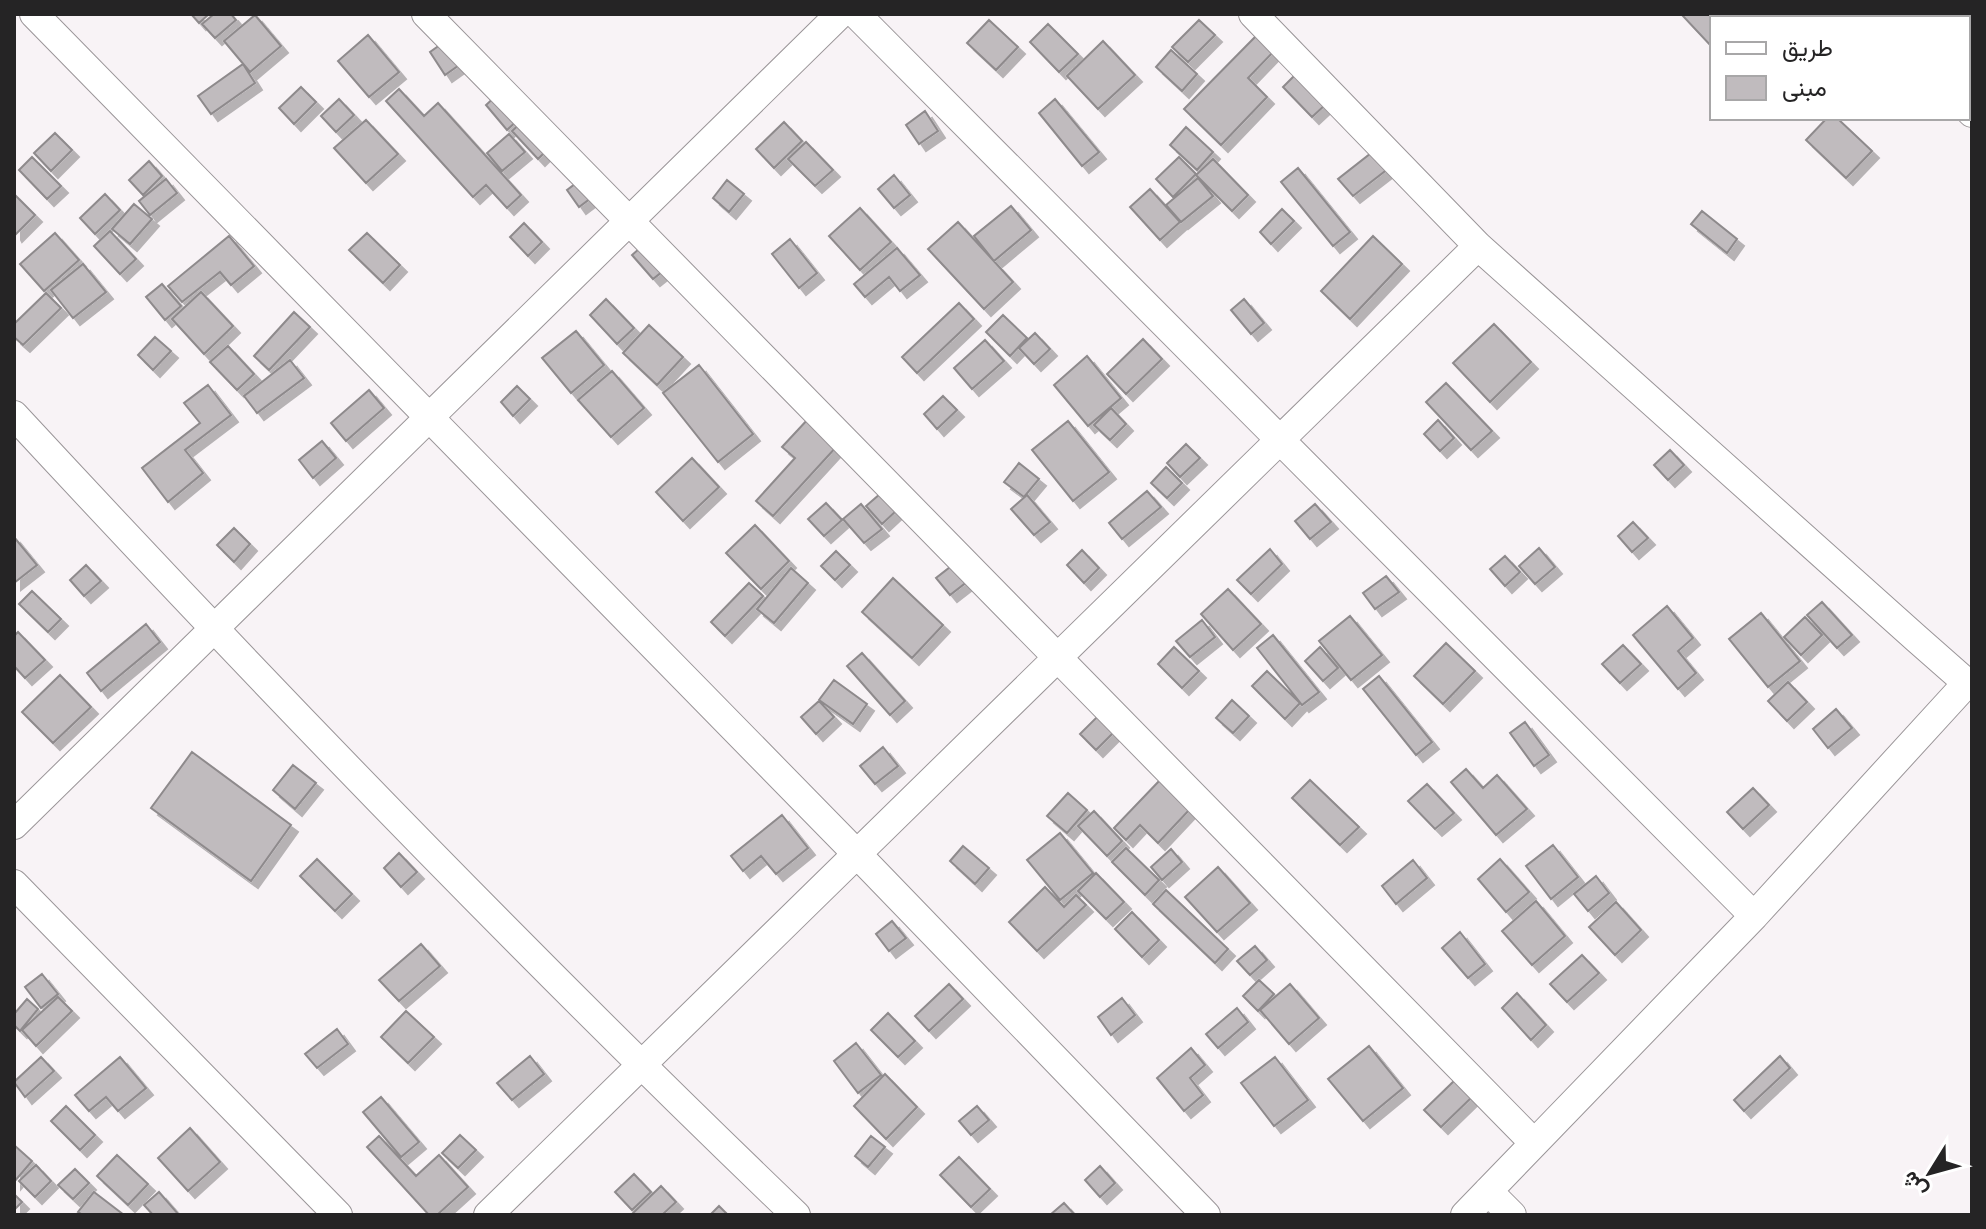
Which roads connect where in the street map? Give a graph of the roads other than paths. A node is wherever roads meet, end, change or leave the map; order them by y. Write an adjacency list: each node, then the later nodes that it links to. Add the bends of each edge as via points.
1 (34, 14): 9 (street)
2 (426, 14): 6 (street)
3 (840, 14): 6 (street)
4 (856, 14): 10 (street)
5 (1253, 14): 7 (street)
6 (629, 221): 9 (street); 12 (street)
7 (1478, 246): 10 (street); 13 (street)
8 (14, 415): 11 (street)
9 (429, 417): 11 (street); 15 (street)
10 (1279, 441): 12 (street); 17 (street)
11 (213, 630): 14 (street); 18 (street)
12 (1056, 659): 15 (street); 19 (street)
13 (1969, 682): 17 (street)
14 (14, 825)
15 (857, 854): 18 (street); 24 (street)
16 (14, 884): 21 (street)
17 (1754, 916): 19 (street)
18 (640, 1066): 22 (street); 23 (street)
19 (1534, 1143): 20 (street)
20 (1488, 1191): 25 (street); 26 (street)
21 (338, 1215)
22 (488, 1215)
23 (796, 1215)
24 (1206, 1215)
25 (1465, 1215)
26 (1512, 1215)

